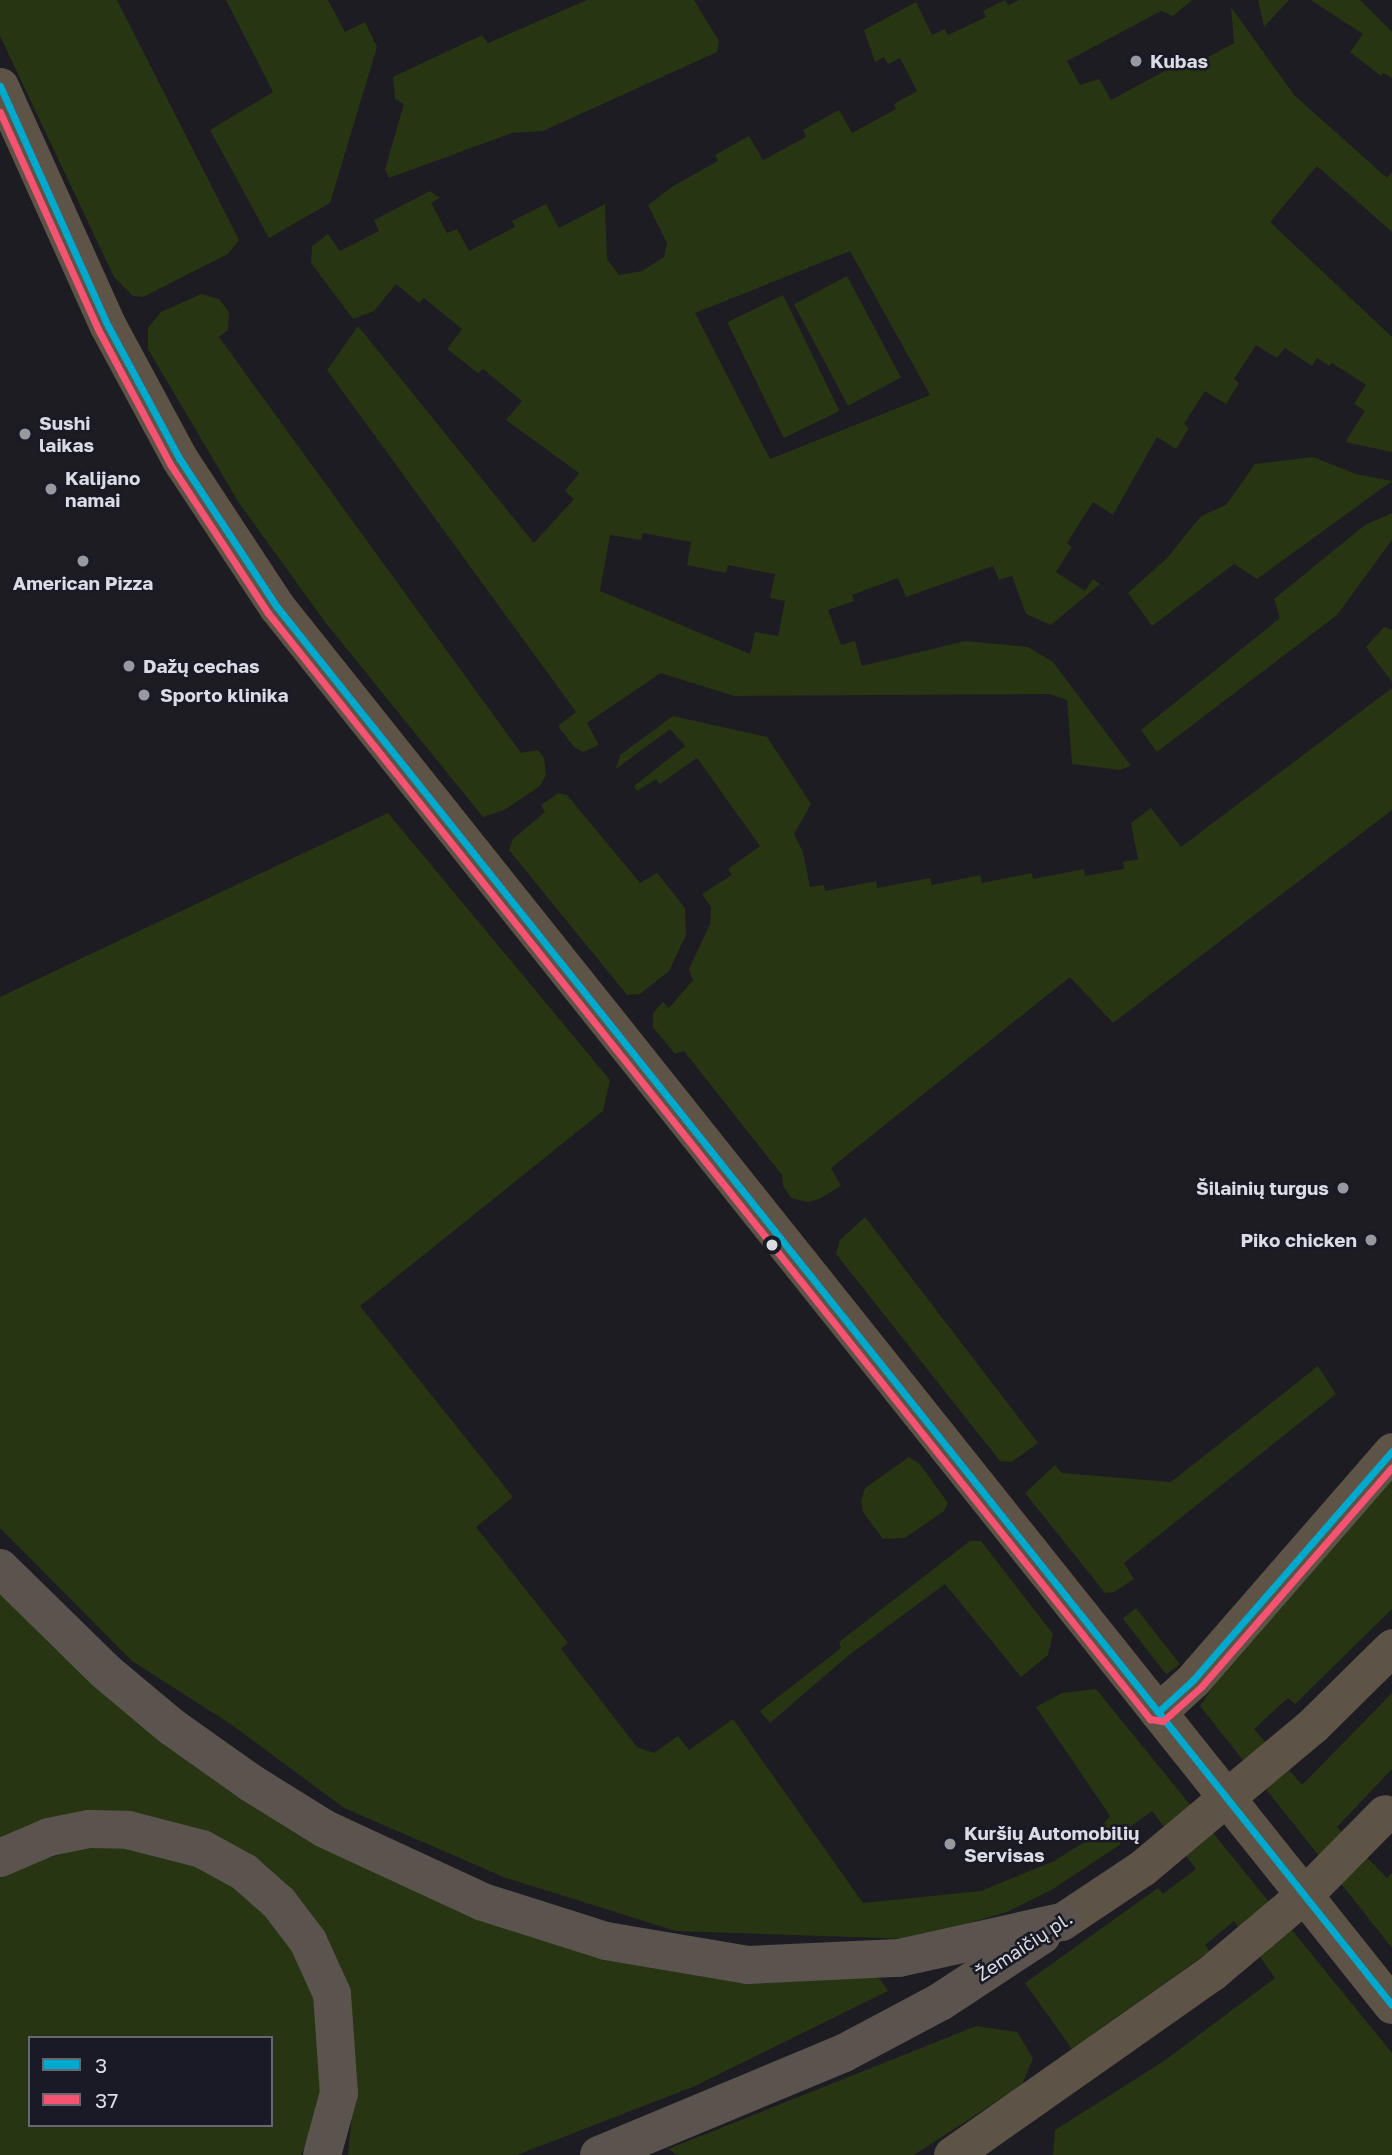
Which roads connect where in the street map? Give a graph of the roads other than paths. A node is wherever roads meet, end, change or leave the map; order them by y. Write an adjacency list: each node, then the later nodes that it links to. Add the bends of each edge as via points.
1 (0, 86): 5 (main road, via 108,326 172,446 277,607)
2 (1392, 1451): 5 (main road, via 1192,1680)
3 (0, 1568): 8 (highway, via 105,1671 172,1727 251,1783 325,1829 482,1902 606,1941 748,1965 899,1958)
4 (1392, 1647): 8 (main road, Žemaičių pl., bridge, via 1312,1726 1142,1868)
5 (1158, 1712): 9 (main road)
6 (1388, 1809): 12 (main road, bridge, via 1306,1893 1211,1973)
7 (0, 1858): 10 (highway, via 49,1837 89,1829 128,1830 202,1849 244,1872 279,1903 308,1941 332,1994 339,2093)
8 (1062, 1922): 11 (highway, Žemaičių pl., via 940,2002 844,2053)
9 (1392, 2005)
10 (322, 2155)
11 (599, 2155)
12 (952, 2155)

